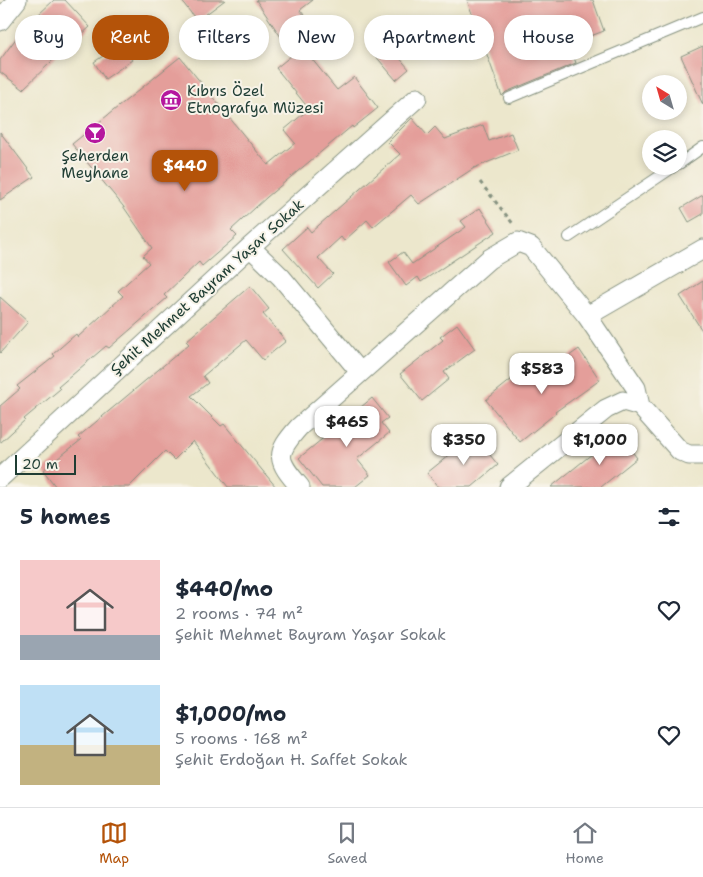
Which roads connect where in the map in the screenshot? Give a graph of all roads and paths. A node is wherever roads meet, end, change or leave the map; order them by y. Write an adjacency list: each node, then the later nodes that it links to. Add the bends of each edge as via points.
1 (17, 0): 3 (street)
2 (703, 17): 5 (lane)
3 (0, 21)
4 (417, 98): 12 (street, Şehit Mehmet Bayram Yaşar Sokak)
5 (509, 98)
6 (703, 147): 7 (lane)
7 (687, 158)
8 (662, 175): 10 (lane)
9 (480, 182): 11 (path, via 514,226)
10 (569, 237)
11 (518, 242): 14 (street, via 531,247); 15 (street, via 489,259)
12 (250, 246): 15 (street); 18 (street, Şehit Mehmet Bayram Yaşar Sokak)
13 (703, 250): 14 (street)
14 (588, 316): 16 (street, via 636,388)
15 (360, 372): 19 (street, via 299,427 281,449 281,462)
16 (640, 406): 17 (street, via 680,451); 20 (street, via 623,402 606,409)
17 (703, 455)
18 (0, 478)
19 (300, 487)
20 (508, 487)

